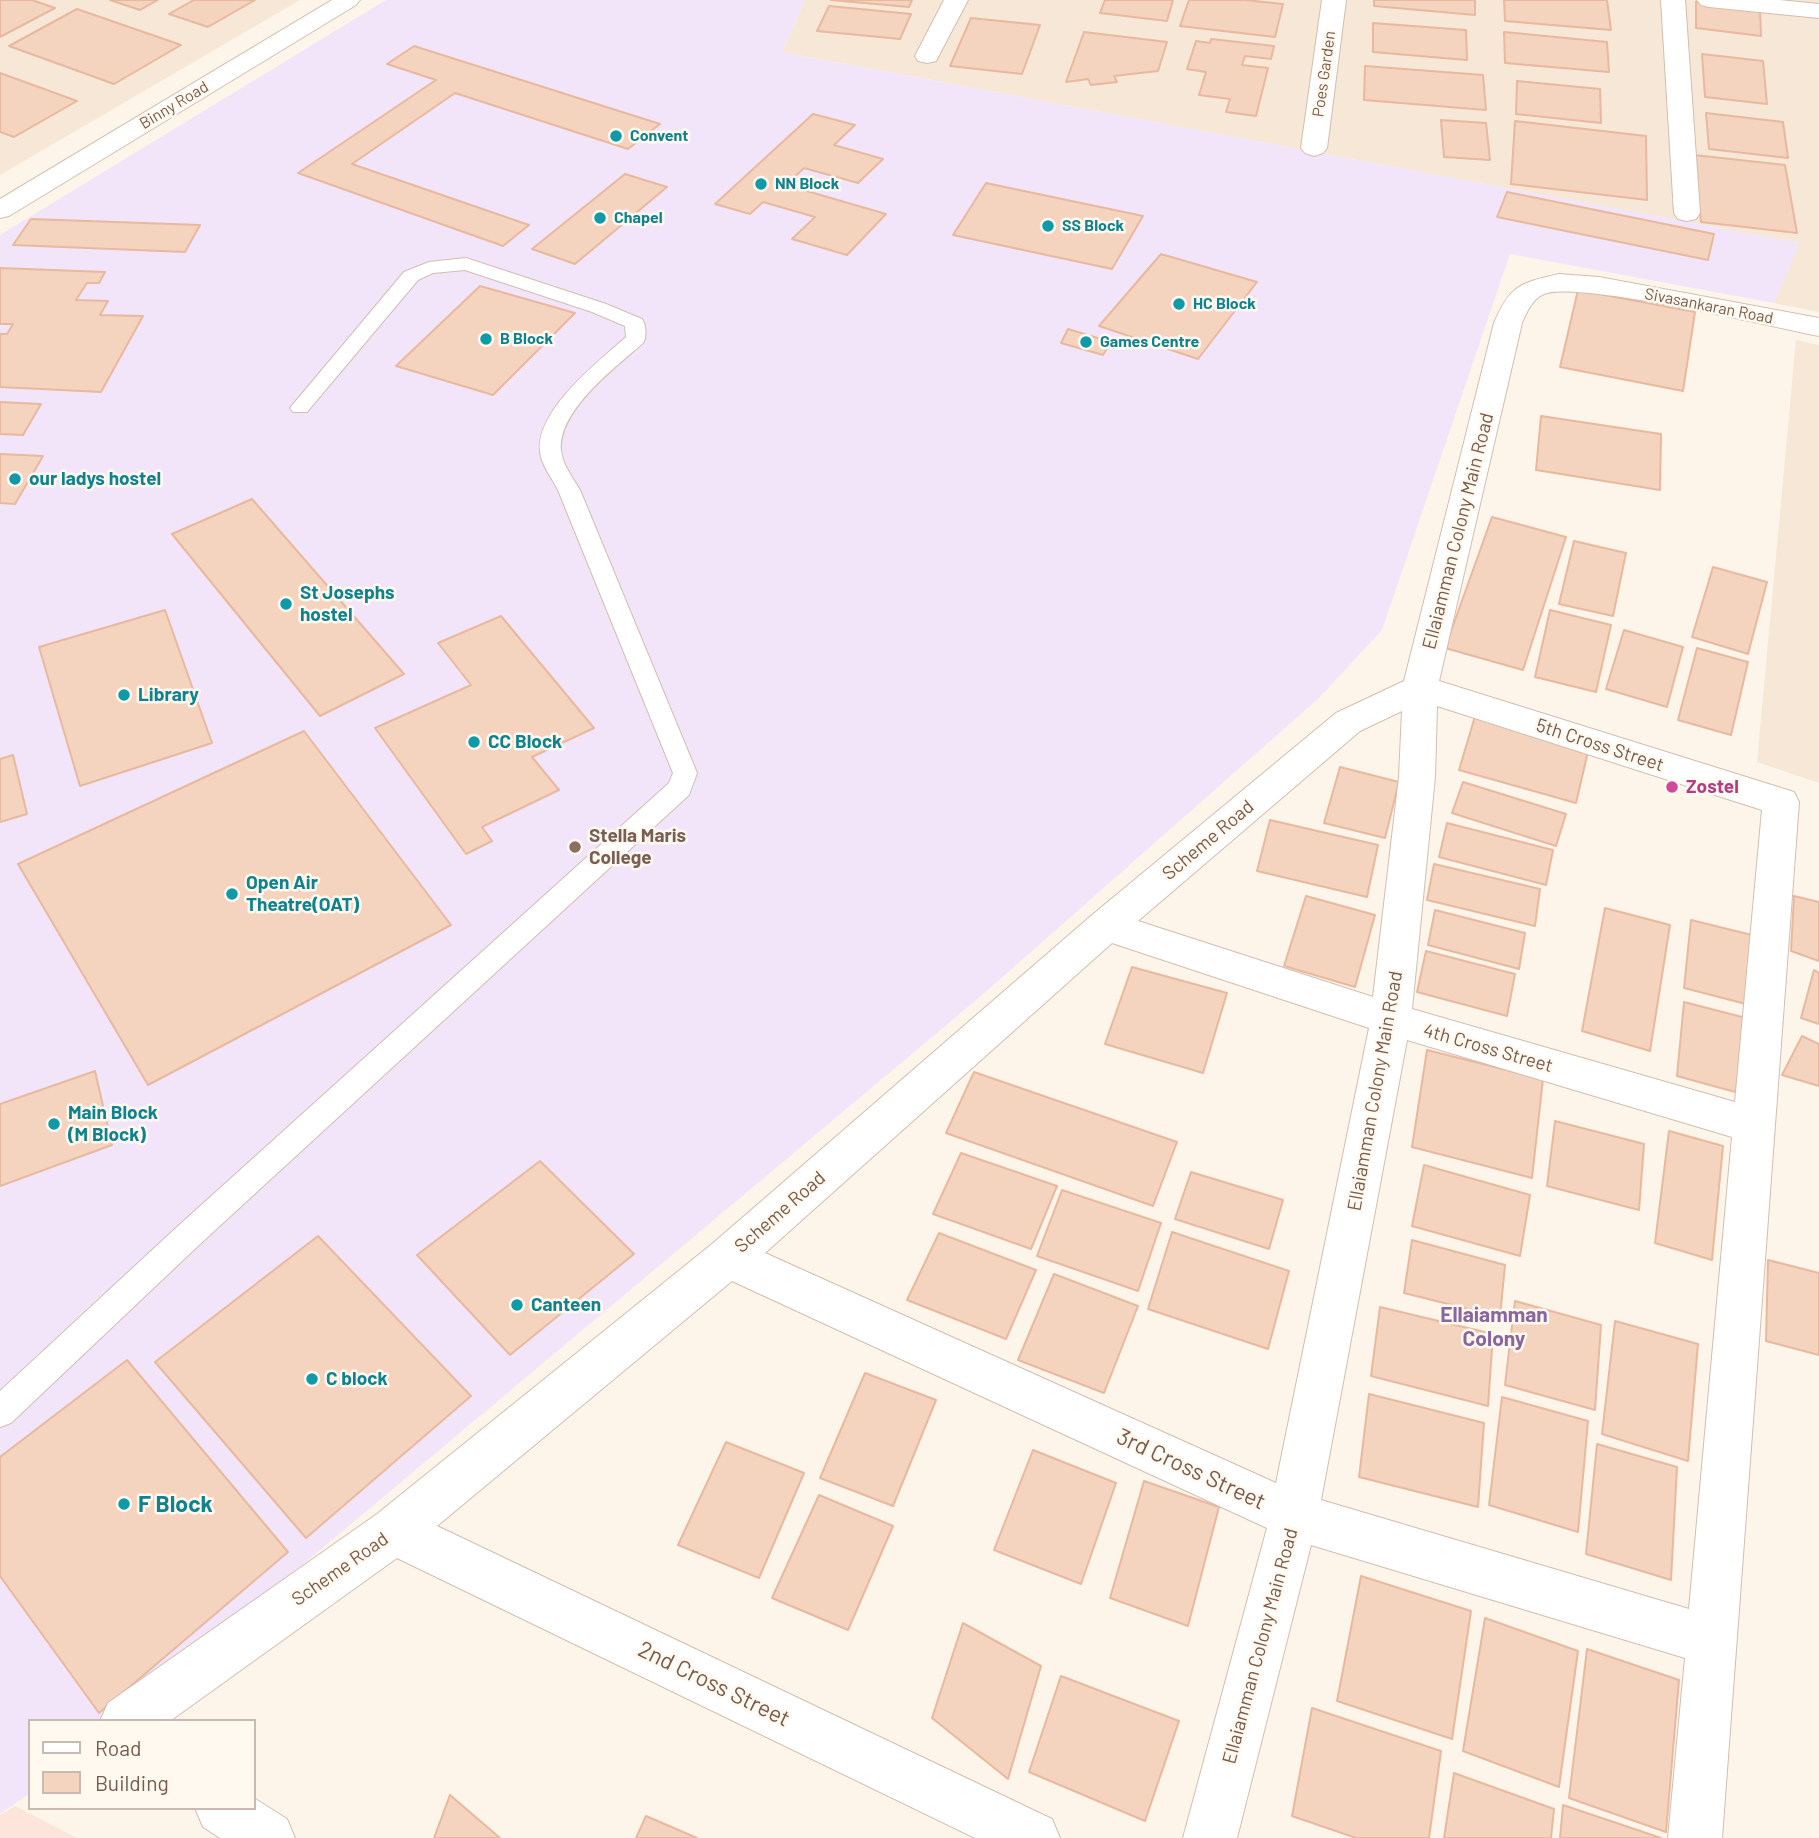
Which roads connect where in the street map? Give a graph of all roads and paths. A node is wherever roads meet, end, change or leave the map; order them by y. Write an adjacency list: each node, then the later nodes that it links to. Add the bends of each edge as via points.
1 (348, 0): 9 (street, Binny Road)
2 (956, 0): 7 (street)
3 (1334, 0): 8 (street, Poes Garden)
4 (1673, 0): 10 (street)
5 (1709, 0): 6 (street)
6 (1819, 11)
7 (927, 56)
8 (1314, 148)
9 (0, 210)
10 (1687, 214)
11 (1599, 285): 12 (street, Sivasankaran Road); 14 (street, Ellaiamman Colony Main Road, via 1559,282 1533,288 1516,304)
12 (1819, 327)
13 (300, 408): 19 (lane, via 411,276 429,268 466,264 635,323 636,339 557,417 549,450 685,773 680,788)
14 (1420, 688): 15 (street, Scheme Road, via 1348,722); 16 (street, Ellaiamman Colony Main Road, via 1417,777); 17 (street, 5th Cross Street, via 1781,802)
15 (1106, 926): 16 (street, 4th Cross Street); 18 (street, Scheme Road)
16 (1391, 1019): 17 (street, 4th Cross Street); 20 (street, Ellaiamman Colony Main Road)
17 (1752, 1125): 22 (street)
18 (728, 1258): 20 (street, 3rd Cross Street); 21 (street, Scheme Road)
19 (0, 1412)
20 (1294, 1516): 22 (street, 3rd Cross Street); 27 (street, Ellaiamman Colony Main Road)
21 (394, 1531): 23 (street, Scheme Road); 26 (street, 2nd Cross Street)
22 (1713, 1641): 28 (street)
23 (129, 1719)
24 (225, 1810): 25 (street)
25 (268, 1838)
26 (1033, 1838)
27 (1210, 1838)
28 (1695, 1838)

